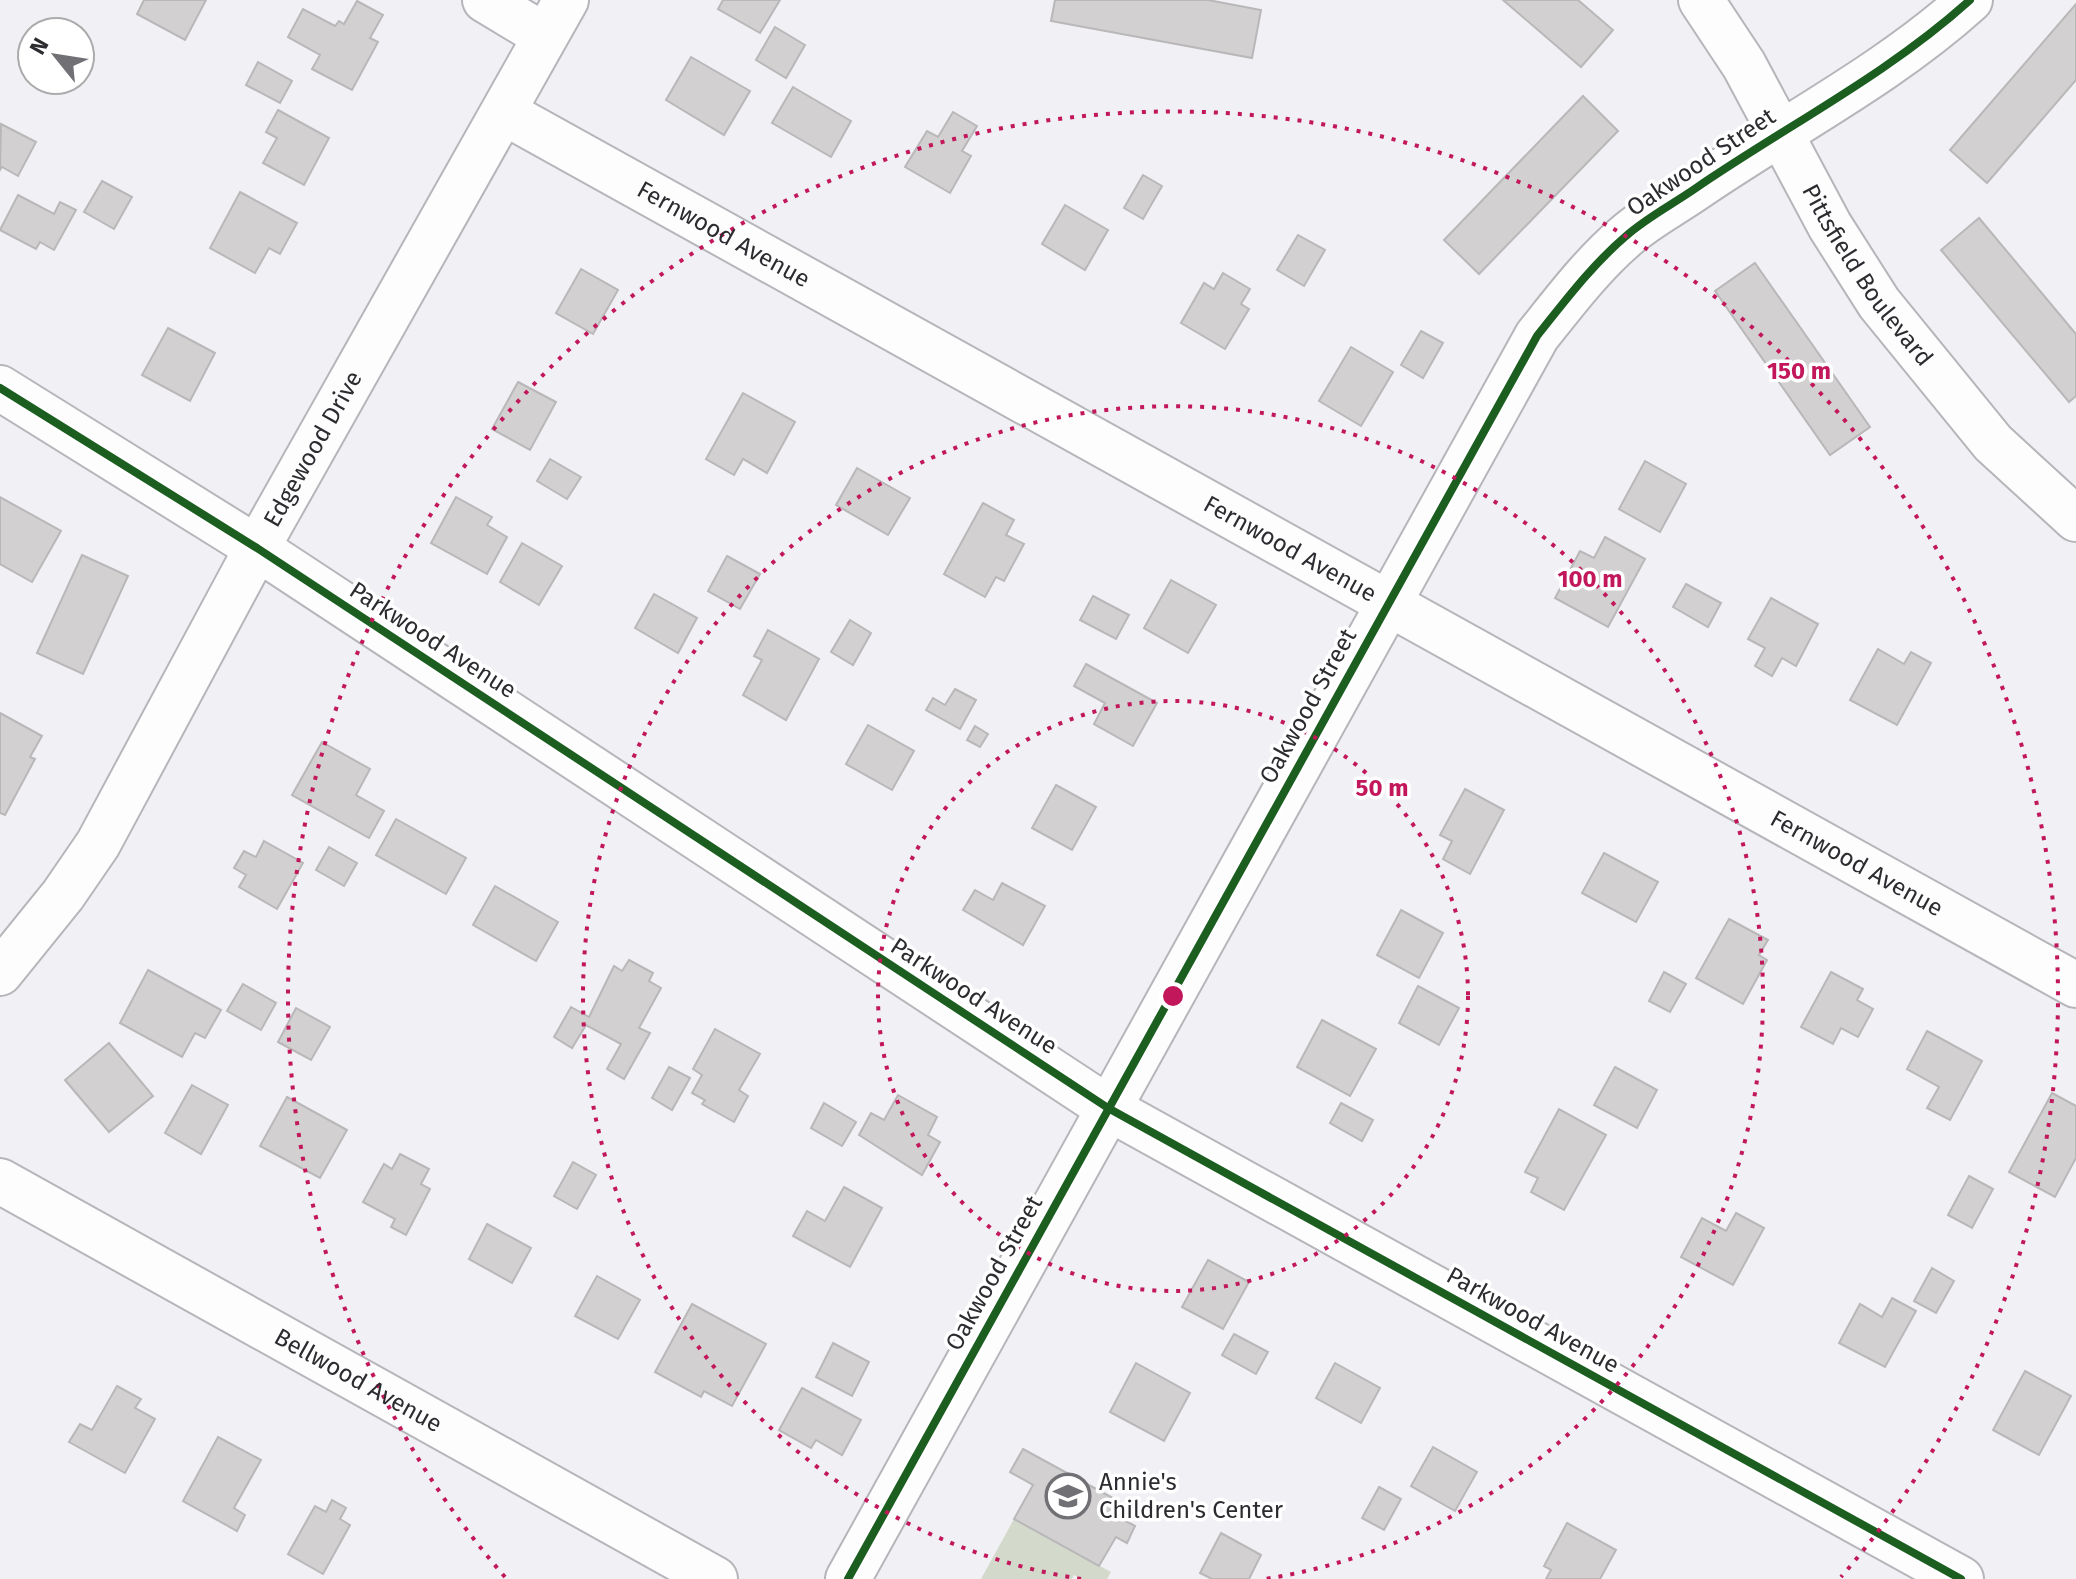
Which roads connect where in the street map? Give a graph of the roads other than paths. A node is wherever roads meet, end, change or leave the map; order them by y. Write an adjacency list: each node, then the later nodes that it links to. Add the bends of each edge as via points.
1 (485, 0): 4 (street)
2 (1701, 0): 6 (street, Pittsfield Boulevard, via 1744,65)
3 (1970, 0): 6 (street, Oakwood Street, via 1932,34 1834,103)
4 (556, 18): 5 (street, Edgewood Drive)
5 (505, 113): 9 (street, Edgewood Drive); 10 (street, Fernwood Avenue)
6 (1778, 132): 8 (street, Pittsfield Boulevard, via 1887,314 1993,443); 10 (street, Oakwood Street, via 1627,235 1578,284 1537,336)
7 (0, 388): 9 (street, Parkwood Avenue)
8 (2076, 519)
9 (257, 548): 11 (street, Edgewood Drive, via 98,844); 13 (street, Parkwood Avenue)
10 (1389, 601): 12 (street, Fernwood Avenue); 13 (street, Oakwood Street)
11 (0, 973)
12 (2076, 985)
13 (1108, 1108): 16 (street, Oakwood Street); 17 (street, Parkwood Avenue)
14 (0, 1181): 15 (street, Bellwood Avenue)
15 (715, 1579)
16 (848, 1579)
17 (1961, 1579)

